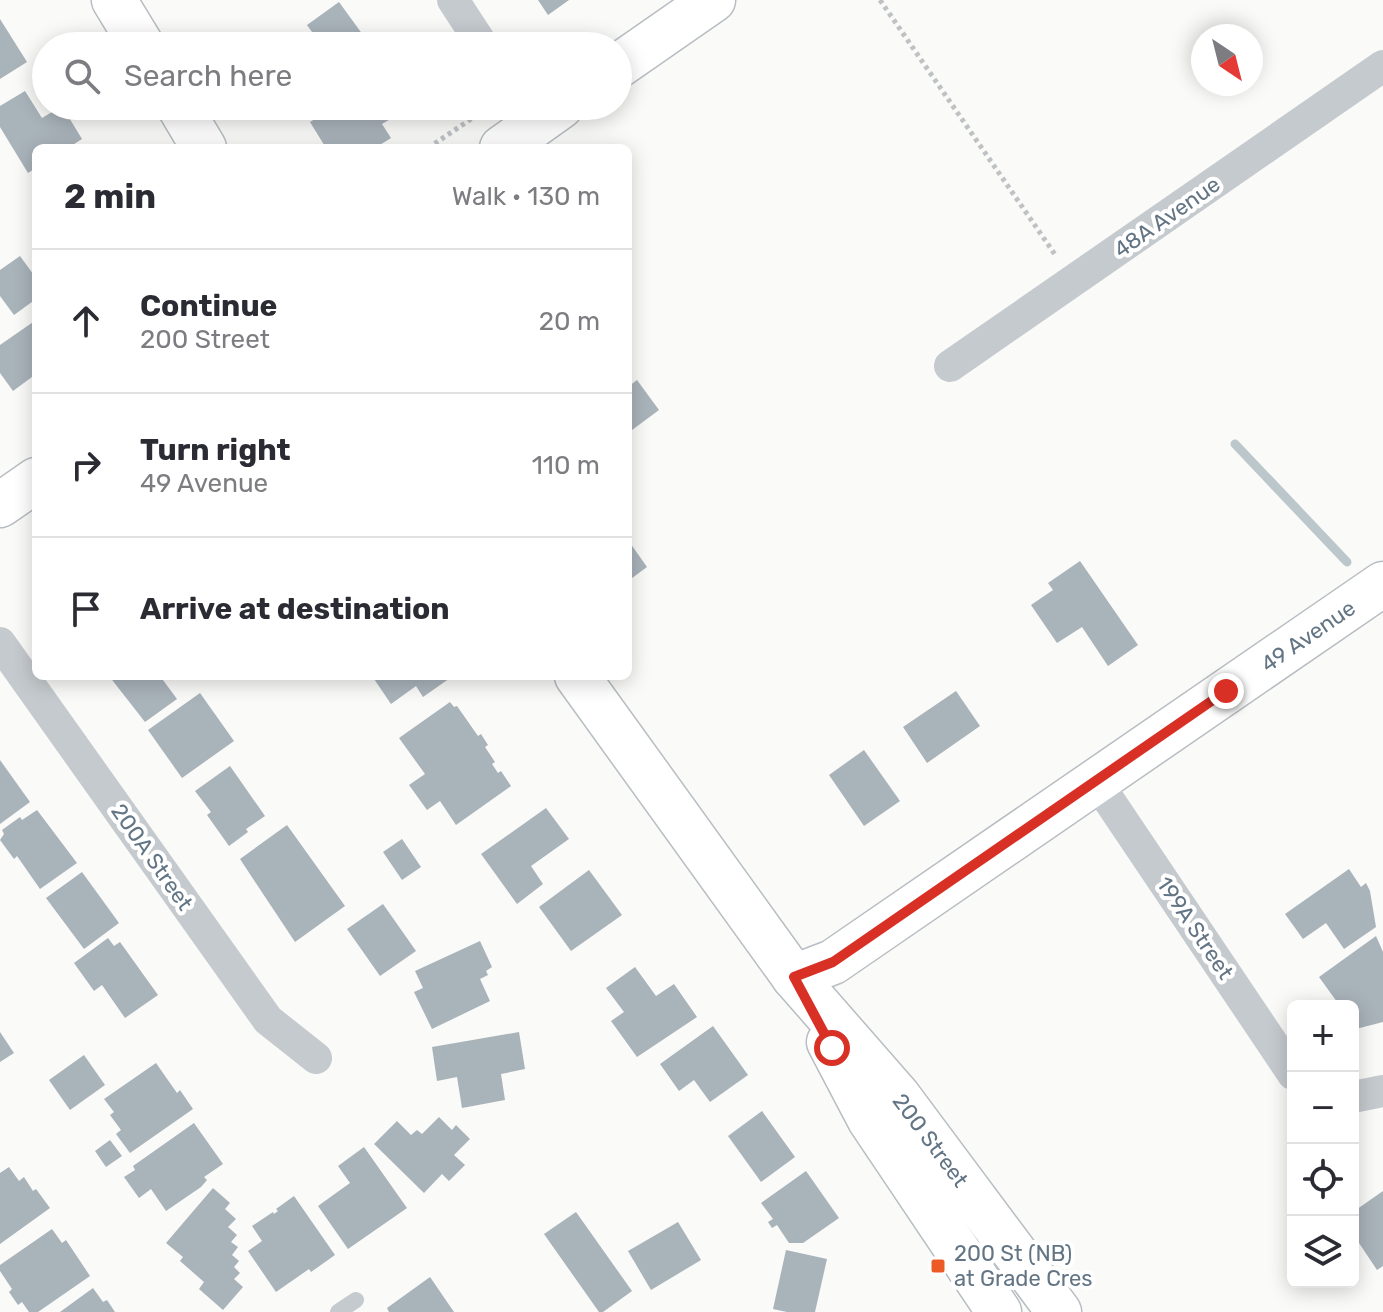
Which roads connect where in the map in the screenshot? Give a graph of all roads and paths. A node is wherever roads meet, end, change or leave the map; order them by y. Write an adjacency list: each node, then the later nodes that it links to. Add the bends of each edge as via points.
1 (114, 0): 5 (main road)
2 (453, 0): 6 (street)
3 (713, 0): 7 (main road)
4 (880, 0): 13 (path)
5 (133, 32)
6 (474, 32)
7 (632, 56)
8 (1381, 73): 14 (street, 48A Avenue)
9 (187, 120): 11 (main road)
10 (470, 120): 12 (path)
11 (202, 144)
12 (434, 144)
13 (1060, 263)
14 (950, 366)
15 (32, 483): 16 (main road)
16 (0, 505)
17 (1383, 584): 20 (main road, 49 Avenue)
18 (0, 643): 22 (street, 200A Street, via 268,1020)
19 (580, 680): 21 (main road, 200 Street)
20 (1096, 781): 21 (main road, 49 Avenue, via 833,962); 23 (street, 199A Street)
21 (794, 977): 27 (main road, 200 Street, via 870,1120); 29 (main road, 200 Street, via 898,1096)
22 (316, 1058)
23 (1292, 1072)
24 (1383, 1091): 25 (street)
25 (1359, 1096)
26 (356, 1300): 28 (lane)
27 (998, 1311)
28 (338, 1312)
29 (1059, 1312)

